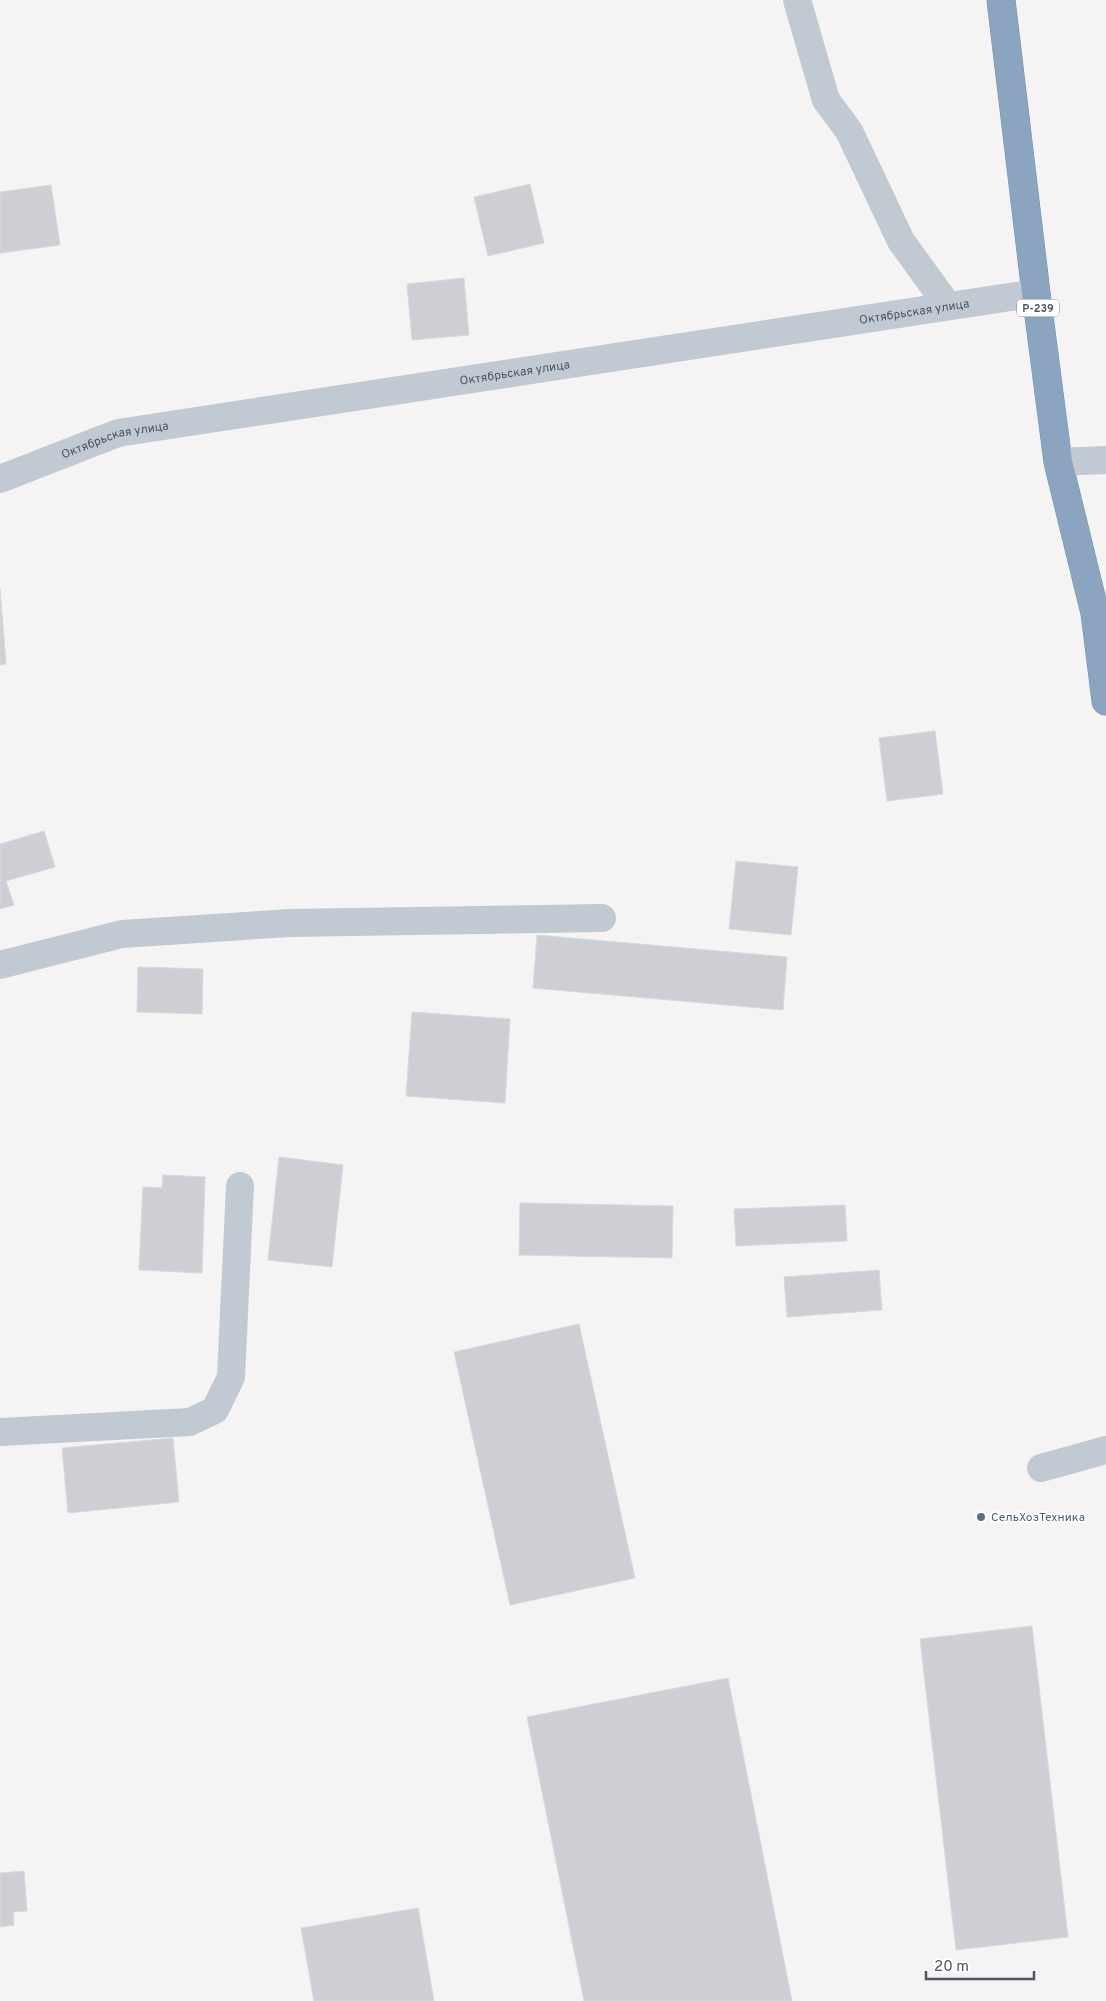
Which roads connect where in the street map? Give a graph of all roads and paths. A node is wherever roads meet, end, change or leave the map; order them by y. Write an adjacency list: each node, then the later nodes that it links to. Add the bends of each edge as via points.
1 (797, 0): 4 (street, via 826,100 849,131 901,241)
2 (1001, 0): 3 (highway, Р-239)
3 (1036, 293): 4 (street, Октябрьская улица); 6 (highway, Р-239)
4 (948, 306): 7 (street, Октябрьская улица, via 118,433)
5 (1106, 460): 6 (street)
6 (1058, 462): 8 (highway, Р-239, via 1095,613)
7 (0, 479)
8 (1106, 701)
9 (602, 918): 10 (street, via 289,923 122,934)
10 (0, 964)
11 (240, 1186): 12 (street, via 230,1377 215,1410 190,1422)
12 (0, 1432)
13 (1106, 1450): 14 (street)
14 (1041, 1468)

